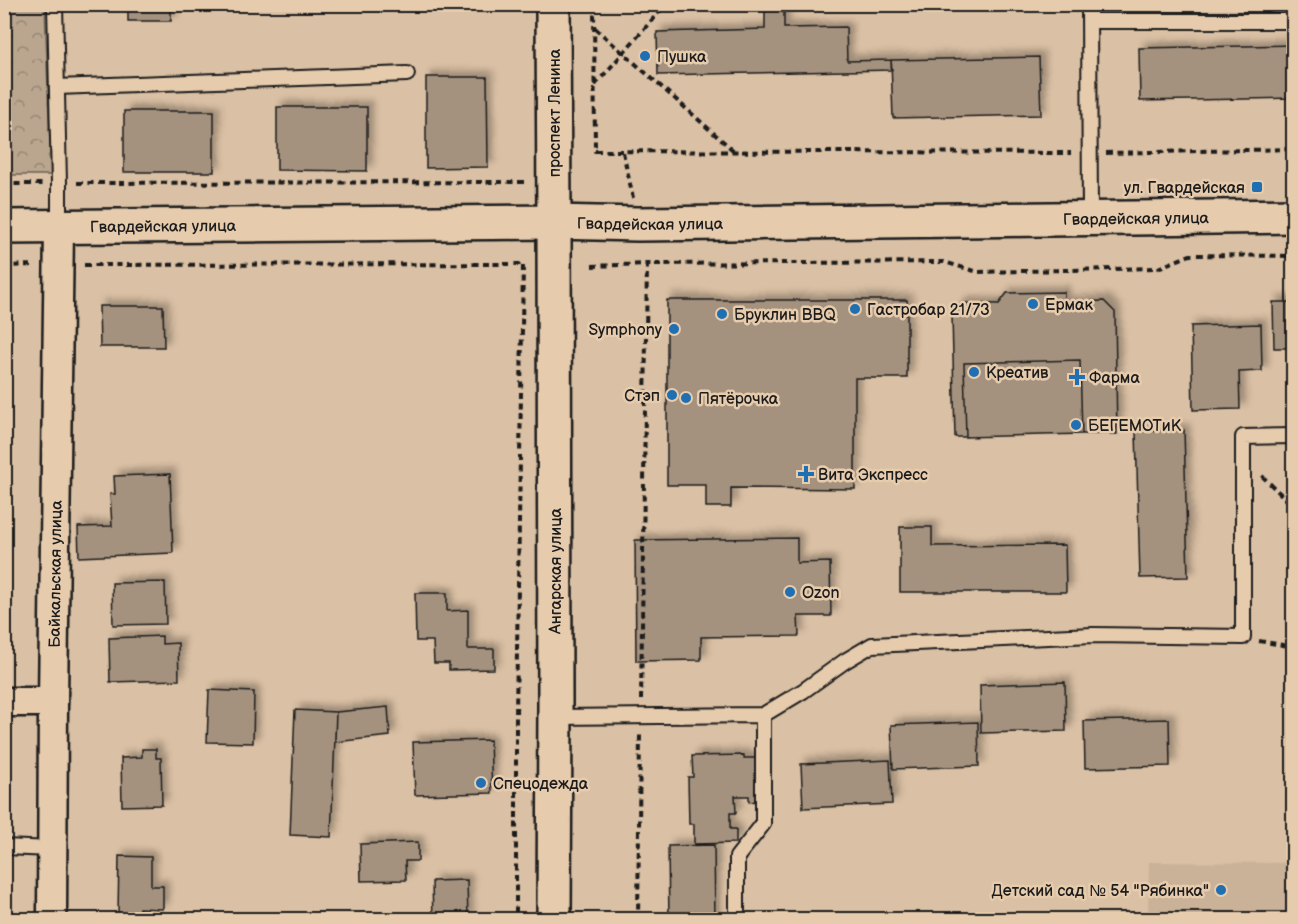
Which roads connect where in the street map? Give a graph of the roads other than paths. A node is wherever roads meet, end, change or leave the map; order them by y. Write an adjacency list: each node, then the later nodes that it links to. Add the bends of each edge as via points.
1 (55, 4): 7 (lane)
2 (553, 4): 10 (street, проспект Ленина)
3 (1089, 4): 4 (lane)
4 (1089, 21): 5 (lane); 9 (lane)
5 (1293, 21)
6 (407, 74): 7 (lane)
7 (57, 87): 12 (lane)
8 (1293, 216): 9 (street, Гвардейская улица)
9 (1090, 219): 10 (street, Гвардейская улица)
10 (554, 222): 12 (street, Гвардейская улица); 17 (street, Ангарская улица)
11 (4, 227): 12 (street, Гвардейская улица)
12 (59, 227): 15 (street, Байкальская улица)
13 (1293, 436): 16 (lane, via 1243,437 1243,638 1093,634 872,645)
14 (4, 702): 15 (street)
15 (53, 702): 19 (street, Байкальская улица)
16 (763, 715): 17 (lane); 22 (lane, via 763,824 737,857)
17 (555, 717): 21 (street, Ангарская улица)
18 (4, 847): 19 (lane)
19 (52, 849): 20 (street, Байкальская улица)
20 (52, 920)
21 (554, 920)
22 (737, 920)

